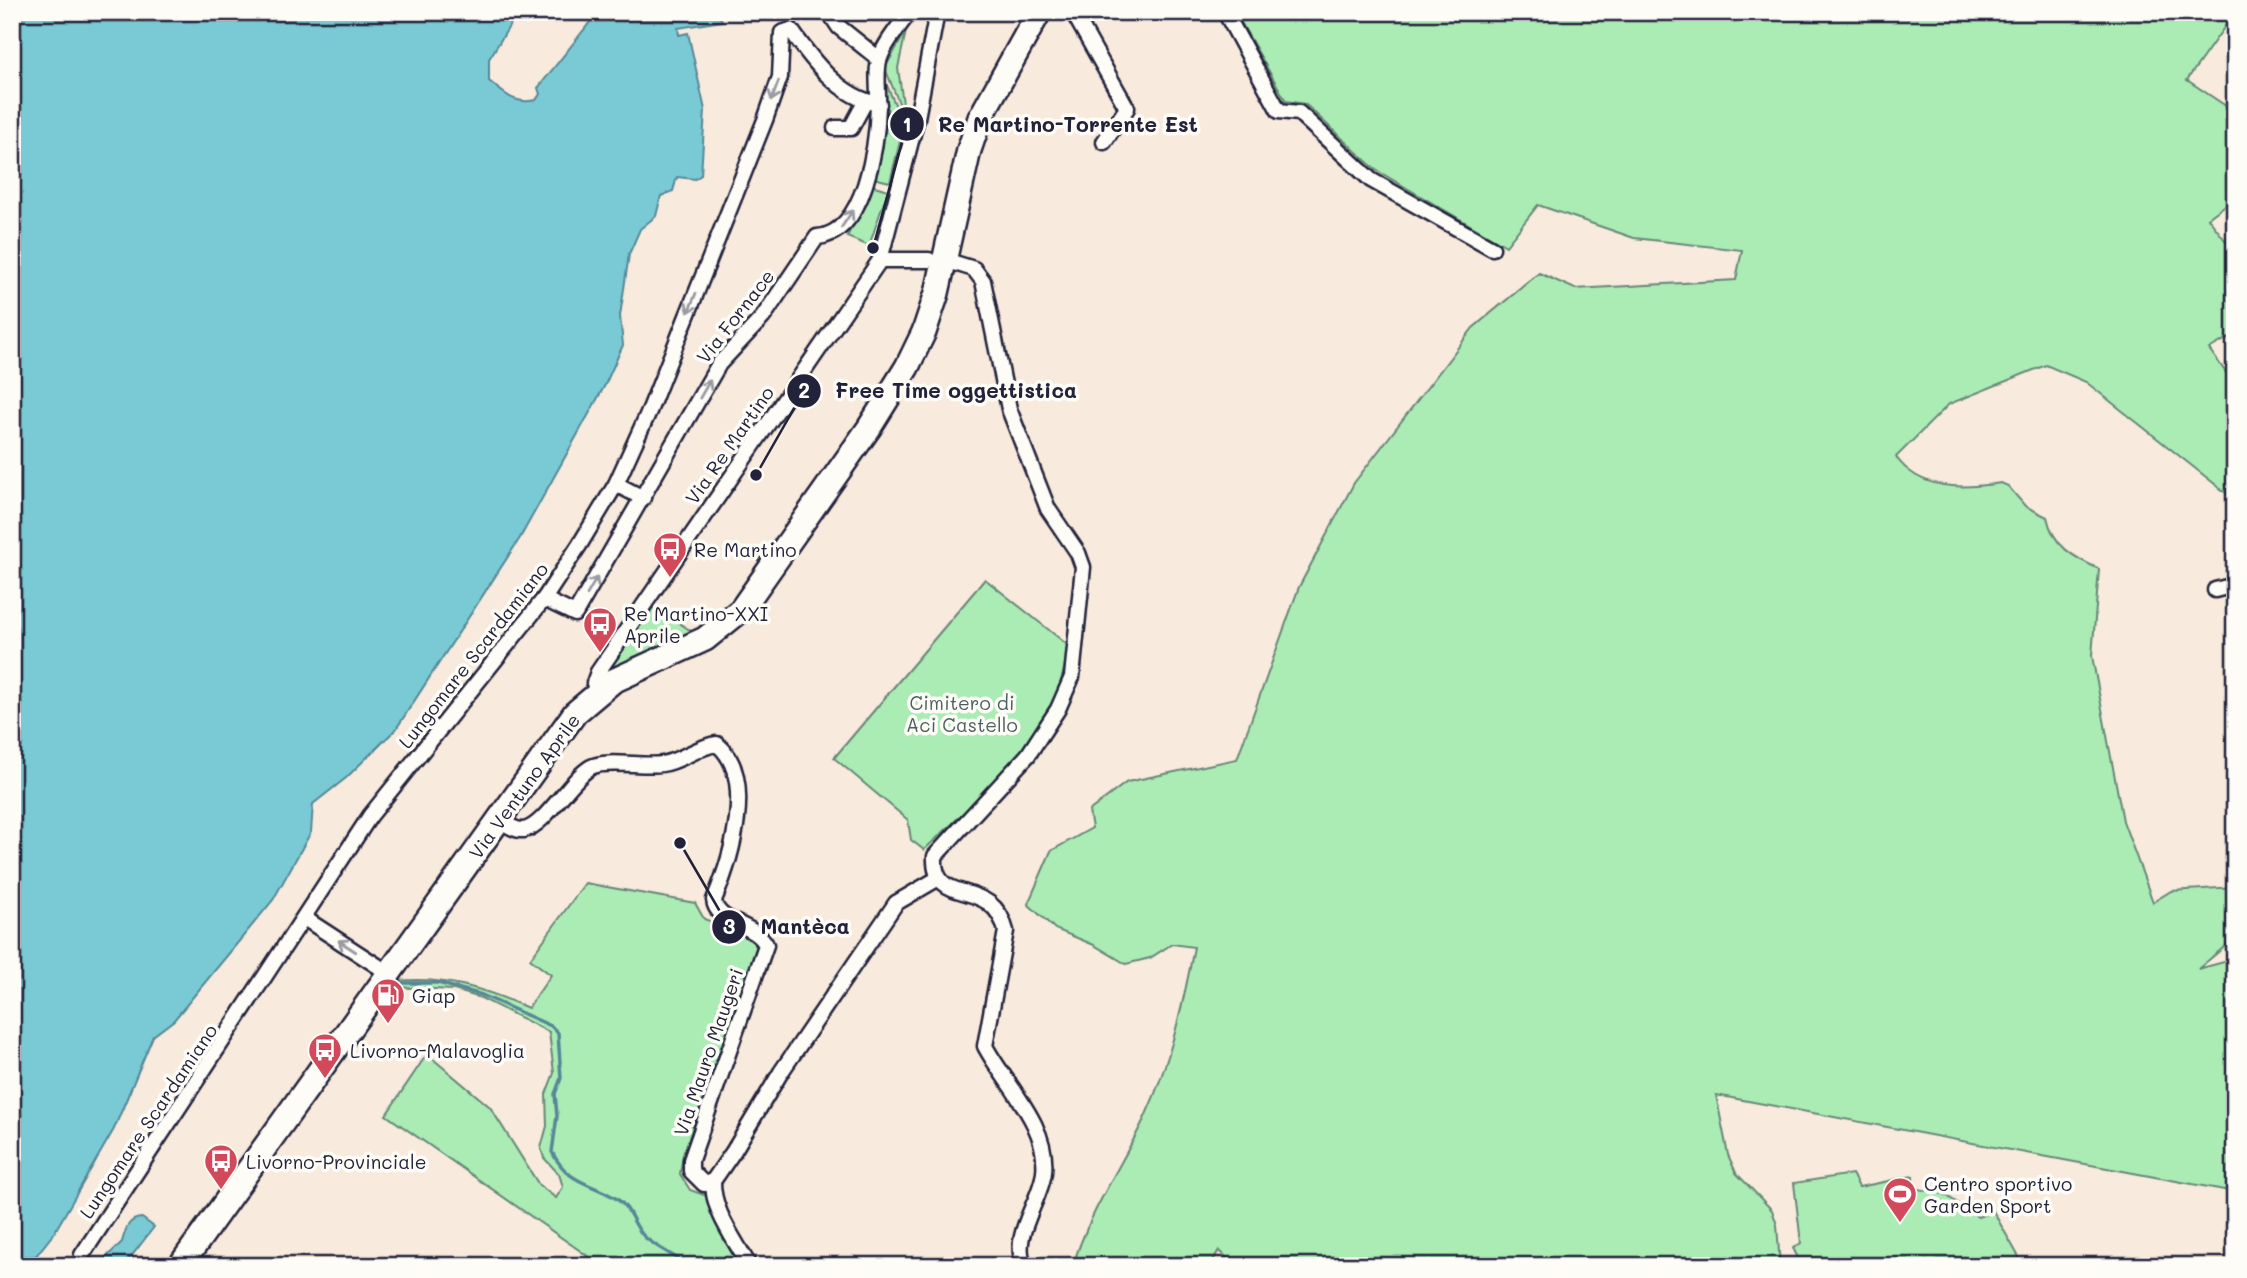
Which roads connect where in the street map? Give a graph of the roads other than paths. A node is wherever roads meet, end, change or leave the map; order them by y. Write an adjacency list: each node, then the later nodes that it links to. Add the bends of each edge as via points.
1 (829, 12): 7 (street, via 839,27)
2 (909, 12): 7 (street)
3 (937, 12): 12 (street, Via Re Martino, via 917,118)
4 (1039, 12): 13 (main road, Via Ventuno Aprile, via 981,118)
5 (1073, 12): 10 (street, via 1127,108)
6 (1225, 12): 11 (street, via 1279,111 1299,113 1371,180)
7 (879, 59): 8 (street, Via Fornace)
8 (872, 103): 9 (street, via 851,128); 14 (street, Lungomare Scardamiano, one-way to 14, via 822,72 791,30 782,33 780,77 765,120); 15 (street, Via Fornace, one-way to 8, via 719,364 763,317 817,237 842,228 854,209 877,137)
9 (835, 128)
10 (1104, 142)
11 (1492, 248)
12 (880, 260): 13 (street); 19 (street, Via Re Martino, via 598,671)
13 (937, 260): 19 (main road, Via Ventuno Aprile, via 924,332 907,367 753,596 705,639 634,670); 21 (street, via 974,269 983,281 1009,409 1048,509 1083,567 1072,677 1058,709 1028,755 943,844 935,856)
14 (616, 484): 15 (street); 18 (street, Lungomare Scardamiano)
15 (643, 498): 18 (street, Via Fornace, one-way to 15, via 575,614)
16 (2235, 585): 17 (street)
17 (2215, 590)
18 (544, 599): 22 (street, Lungomare Scardamiano, via 370,816)
19 (597, 693): 20 (main road, Via Ventuno Aprile, via 560,732)
20 (499, 819): 23 (main road, Via Ventuno Aprile); 24 (street, Via Mauro Maugeri, via 516,829 530,827 577,779 599,764 663,764 718,744 726,751 735,779 738,828 715,907 721,915 762,936 766,946 691,1160 696,1179 704,1184)
21 (937, 879): 24 (street, via 896,903 780,1072); 28 (street, via 944,886 988,900 1003,917 1006,931 985,1046 1033,1122 1044,1154 1038,1198 1027,1219 1021,1248)
22 (304, 918): 23 (street, one-way to 22); 25 (street, Lungomare Scardamiano)
23 (385, 981): 26 (main road, Via Ventuno Aprile)
24 (713, 1181): 27 (street, via 718,1210)
25 (82, 1255)
26 (186, 1264)
27 (749, 1266)
28 (1026, 1266)

